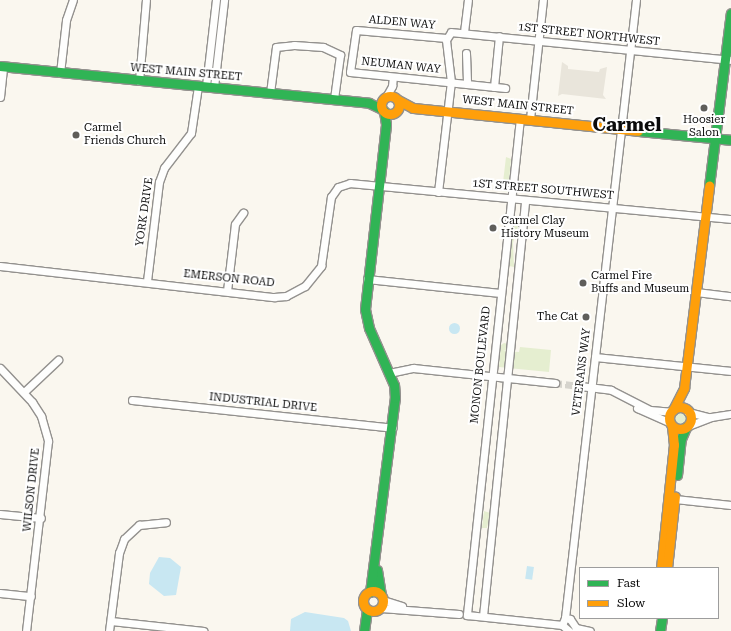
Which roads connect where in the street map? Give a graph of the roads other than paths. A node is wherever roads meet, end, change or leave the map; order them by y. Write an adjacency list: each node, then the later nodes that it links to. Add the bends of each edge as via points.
1 (74, 0): 18 (street, via 66,20)
2 (146, 0): 20 (street)
3 (216, 0): 23 (street)
4 (224, 0): 23 (street)
5 (468, 0): 9 (street)
6 (543, 0): 12 (street, MONON BOULEVARD)
7 (636, 0): 13 (street, VETERANS WAY)
8 (731, 13): 15 (main road)
9 (464, 32): 10 (street, 1ST STREET NORTHWEST); 11 (street, 1ST STREET NORTHWEST, via 451,32)
10 (499, 36): 12 (street, 1ST STREET NORTHWEST); 25 (street)
11 (446, 38): 17 (street, ALDEN WAY, via 356,30); 21 (street)
12 (538, 40): 13 (street, 1ST STREET NORTHWEST); 37 (street, MONON BOULEVARD)
13 (630, 50): 15 (street, 1ST STREET NORTHWEST); 39 (street, VETERANS WAY)
14 (466, 53): 22 (street)
15 (728, 60): 40 (main road)
16 (2, 67): 18 (main road, WEST MAIN STREET); 28 (street)
17 (350, 72): 19 (street, NEUMAN WAY)
18 (60, 73): 20 (main road, WEST MAIN STREET)
19 (393, 77): 21 (street, NEUMAN WAY); 24 (street)
20 (140, 80): 23 (main road, WEST MAIN STREET)
21 (451, 82): 22 (street, NEUMAN WAY); 35 (street)
22 (467, 84): 25 (street, NEUMAN WAY)
23 (206, 86): 27 (main road, WEST MAIN STREET); 52 (street, YORK DRIVE, via 191,133 164,168 159,182)
24 (392, 86): 29 (street); 31 (street)
25 (494, 86): 26 (street, NEUMAN WAY)
26 (505, 88)
27 (270, 93): 30 (main road, WEST MAIN STREET); 30 (street, via 276,47 323,47 340,55)
28 (0, 97)
29 (386, 97): 31 (main road, WEST MAIN STREET); 32 (main road, WEST MAIN STREET); 34 (main road, via 382,102)
30 (334, 99): 32 (main road, WEST MAIN STREET)
31 (397, 100): 33 (main road, WEST MAIN STREET); 36 (main road)
32 (369, 103): 34 (main road, WEST MAIN STREET)
33 (412, 107): 35 (main road, WEST MAIN STREET); 36 (main road, WEST MAIN STREET)
34 (383, 110): 36 (main road, WEST MAIN STREET); 38 (main road)
35 (448, 111): 37 (main road, WEST MAIN STREET); 43 (street)
36 (396, 112): 38 (main road)
37 (525, 119): 39 (main road, WEST MAIN STREET); 44 (street, MONON BOULEVARD)
38 (386, 124): 42 (main road)
39 (622, 128): 40 (main road, WEST MAIN STREET); 46 (street, VETERANS WAY)
40 (717, 138): 41 (main road, WEST MAIN STREET); 48 (main road)
41 (731, 140)
42 (378, 186): 43 (street, 1ST STREET SOUTHWEST); 51 (main road); 53 (street, EMERSON ROAD, via 346,183 334,192 323,260 316,274 305,286 286,296)
43 (438, 192): 44 (street, 1ST STREET SOUTHWEST)
44 (511, 199): 45 (street, 1ST STREET SOUTHWEST); 55 (street, MONON BOULEVARD)
45 (525, 200): 46 (street, 1ST STREET SOUTHWEST); 64 (street)
46 (612, 207): 48 (street, 1ST STREET SOUTHWEST); 57 (street, VETERANS WAY)
47 (243, 213): 53 (street, via 235,224)
48 (707, 217): 49 (street, 1ST STREET SOUTHWEST); 54 (main road)
49 (731, 220)
50 (0, 266): 52 (street, EMERSON ROAD)
51 (367, 279): 55 (street); 62 (main road, via 364,301 367,322)
52 (146, 281): 53 (street, EMERSON ROAD)
53 (227, 291)
54 (696, 292): 56 (street); 59 (main road)
55 (500, 293): 63 (street, MONON BOULEVARD)
56 (731, 296)
57 (594, 357): 59 (street); 67 (street, VETERANS WAY)
58 (58, 360): 69 (street)
59 (686, 367): 61 (street); 68 (main road)
60 (0, 368): 69 (street, WILSON DRIVE)
61 (731, 371)
62 (389, 373): 63 (street, via 413,368); 78 (main road, via 395,398)
63 (491, 375): 64 (street); 92 (street, MONON BOULEVARD, via 467,615)
64 (507, 377): 65 (street); 92 (street)
65 (555, 383)
66 (580, 386): 67 (street)
67 (591, 387): 70 (street, via 614,391); 93 (street, VETERANS WAY)
68 (684, 388): 72 (main road); 73 (main road)
69 (24, 392): 82 (street, WILSON DRIVE, via 41,416 48,441)
70 (626, 397): 72 (street, via 650,410); 76 (street, via 641,411)
71 (132, 400): 78 (street, INDUSTRIAL DRIVE)
72 (672, 411): 73 (main road, via 680,408); 76 (main road)
73 (688, 411): 75 (street); 77 (main road, via 690,418)
74 (731, 414): 75 (street)
75 (708, 417): 77 (street)
76 (671, 424): 77 (main road, via 677,429); 85 (main road, via 674,445)
77 (686, 426): 79 (main road, via 680,443)
78 (392, 428): 84 (main road)
79 (675, 499): 80 (street); 86 (main road)
80 (731, 505)
81 (0, 514): 82 (street)
82 (41, 518): 89 (street, WILSON DRIVE)
83 (166, 522): 96 (street, via 139,525 124,539 119,553)
84 (376, 550): 87 (main road); 90 (main road)
85 (661, 567)
86 (667, 567)
87 (370, 592): 90 (main road); 90 (main road, via 363,601)
88 (0, 593): 89 (street)
89 (31, 596): 100 (street, WILSON DRIVE)
90 (377, 605): 91 (street); 99 (main road)
91 (459, 614)
92 (483, 616): 97 (street)
93 (565, 618): 97 (street, VETERANS WAY); 98 (street, via 568,618)
94 (656, 619): 105 (main road)
95 (662, 619): 106 (main road)
96 (111, 621): 101 (street); 102 (street)
97 (562, 625): 103 (street)
98 (576, 629): 104 (street)
99 (364, 630)
100 (26, 631)
101 (110, 631)
102 (203, 631)
103 (569, 631)
104 (590, 631)
105 (655, 631)
106 (660, 631)

